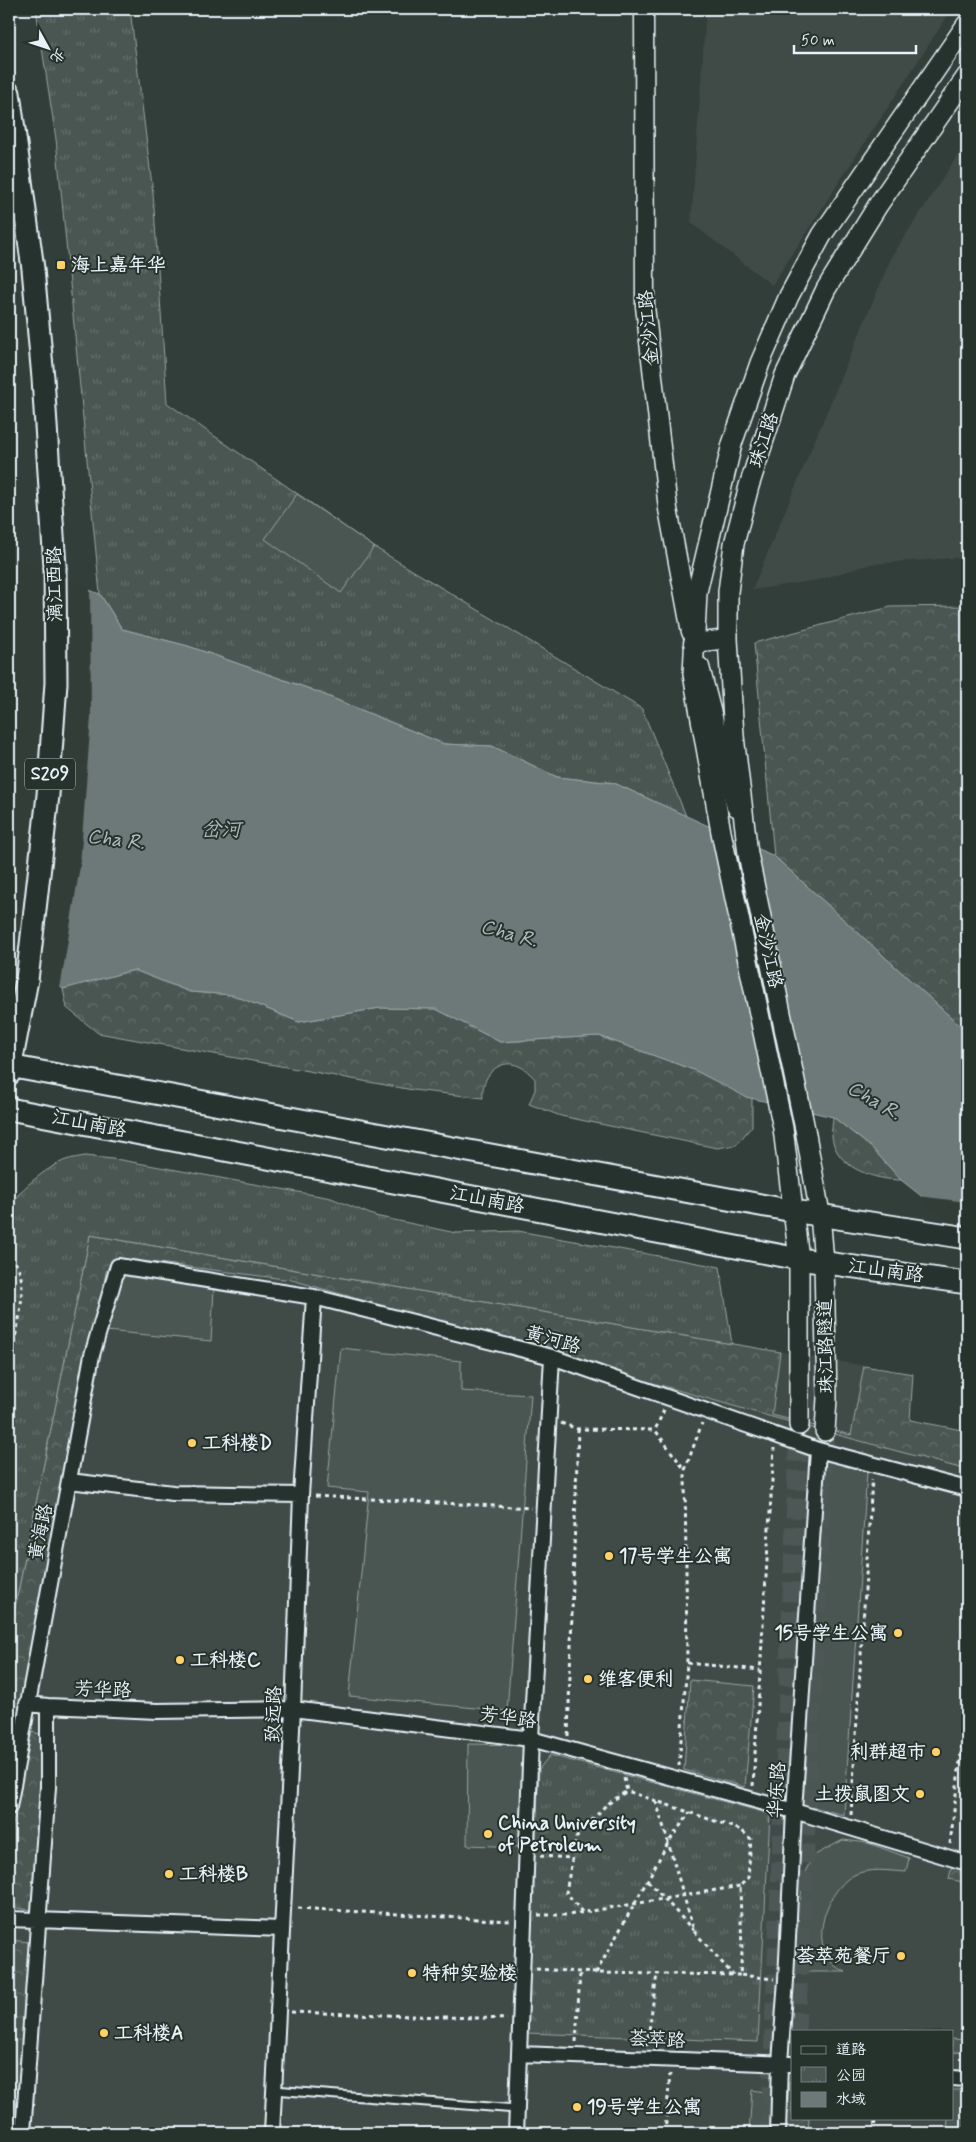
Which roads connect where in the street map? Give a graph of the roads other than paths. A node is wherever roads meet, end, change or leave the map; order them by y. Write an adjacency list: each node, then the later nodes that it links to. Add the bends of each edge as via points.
1 (644, 9): 6 (street, 金沙江路, via 645,306 668,509)
2 (967, 24): 6 (main road, 珠江路, via 822,235 789,296 760,363 732,444 697,592)
3 (967, 76): 5 (main road, 珠江路, via 878,205 826,289 786,375 749,486 734,544 728,592)
4 (9, 93): 8 (main road, 漓江西路 / S209, bridge, via 34,279 56,567 56,683 48,795 27,980)
5 (728, 639): 6 (street); 7 (main road, 珠江路, via 734,736)
6 (693, 643): 7 (street, 金沙江路); 10 (main road, 金沙江路, via 693,674 721,832 783,1128)
7 (748, 854): 11 (main road, 金沙江路)
8 (9, 1069): 10 (main road)
9 (9, 1109): 13 (main road, 江山南路)
10 (793, 1211): 11 (main road); 13 (main road, 金沙江路)
11 (820, 1214): 12 (main road); 14 (main road, 金沙江路)
12 (963, 1237)
13 (799, 1259): 14 (main road, 江山南路); 19 (main road, 珠江路隧道)
14 (824, 1262): 16 (main road, 江山南路); 20 (main road, 珠江路隧道)
15 (118, 1266): 17 (street, 黄河路); 22 (street, 黄海路, via 92,1356)
16 (967, 1282)
17 (314, 1297): 18 (street, 黄河路); 24 (street, 致远路)
18 (552, 1357): 21 (street, 黄河路); 28 (street)
19 (799, 1425)
20 (825, 1431)
21 (818, 1450): 23 (street, 黄河路); 30 (street, 华东路)
22 (69, 1481): 24 (street, via 173,1493); 25 (street, 黄海路)
23 (967, 1488)
24 (300, 1495): 27 (street, 致远路)
25 (27, 1704): 26 (street, 芳华路); 29 (street, 黄海路)
26 (48, 1706): 27 (street, 芳华路, via 157,1711); 33 (street, via 48,1787)
27 (293, 1709): 28 (street, 芳华路); 34 (street, 致远路)
28 (531, 1739): 30 (street, 芳华路); 35 (street)
29 (9, 1807)
30 (794, 1811): 31 (street, 芳华路); 36 (street, 华东路, via 786,1980)
31 (967, 1863)
32 (9, 1919): 33 (street)
33 (38, 1921): 34 (street); 41 (street)
34 (282, 1929): 39 (street, 致远路)
35 (519, 2054): 36 (street, 荟萃路); 40 (street)
36 (786, 2064): 44 (street, 华东路)
37 (954, 2078): 38 (street)
38 (967, 2079)
39 (274, 2090): 40 (lane); 42 (street, 致远路)
40 (517, 2109): 43 (street)
41 (23, 2133)
42 (272, 2133)
43 (516, 2133)
44 (778, 2133)

